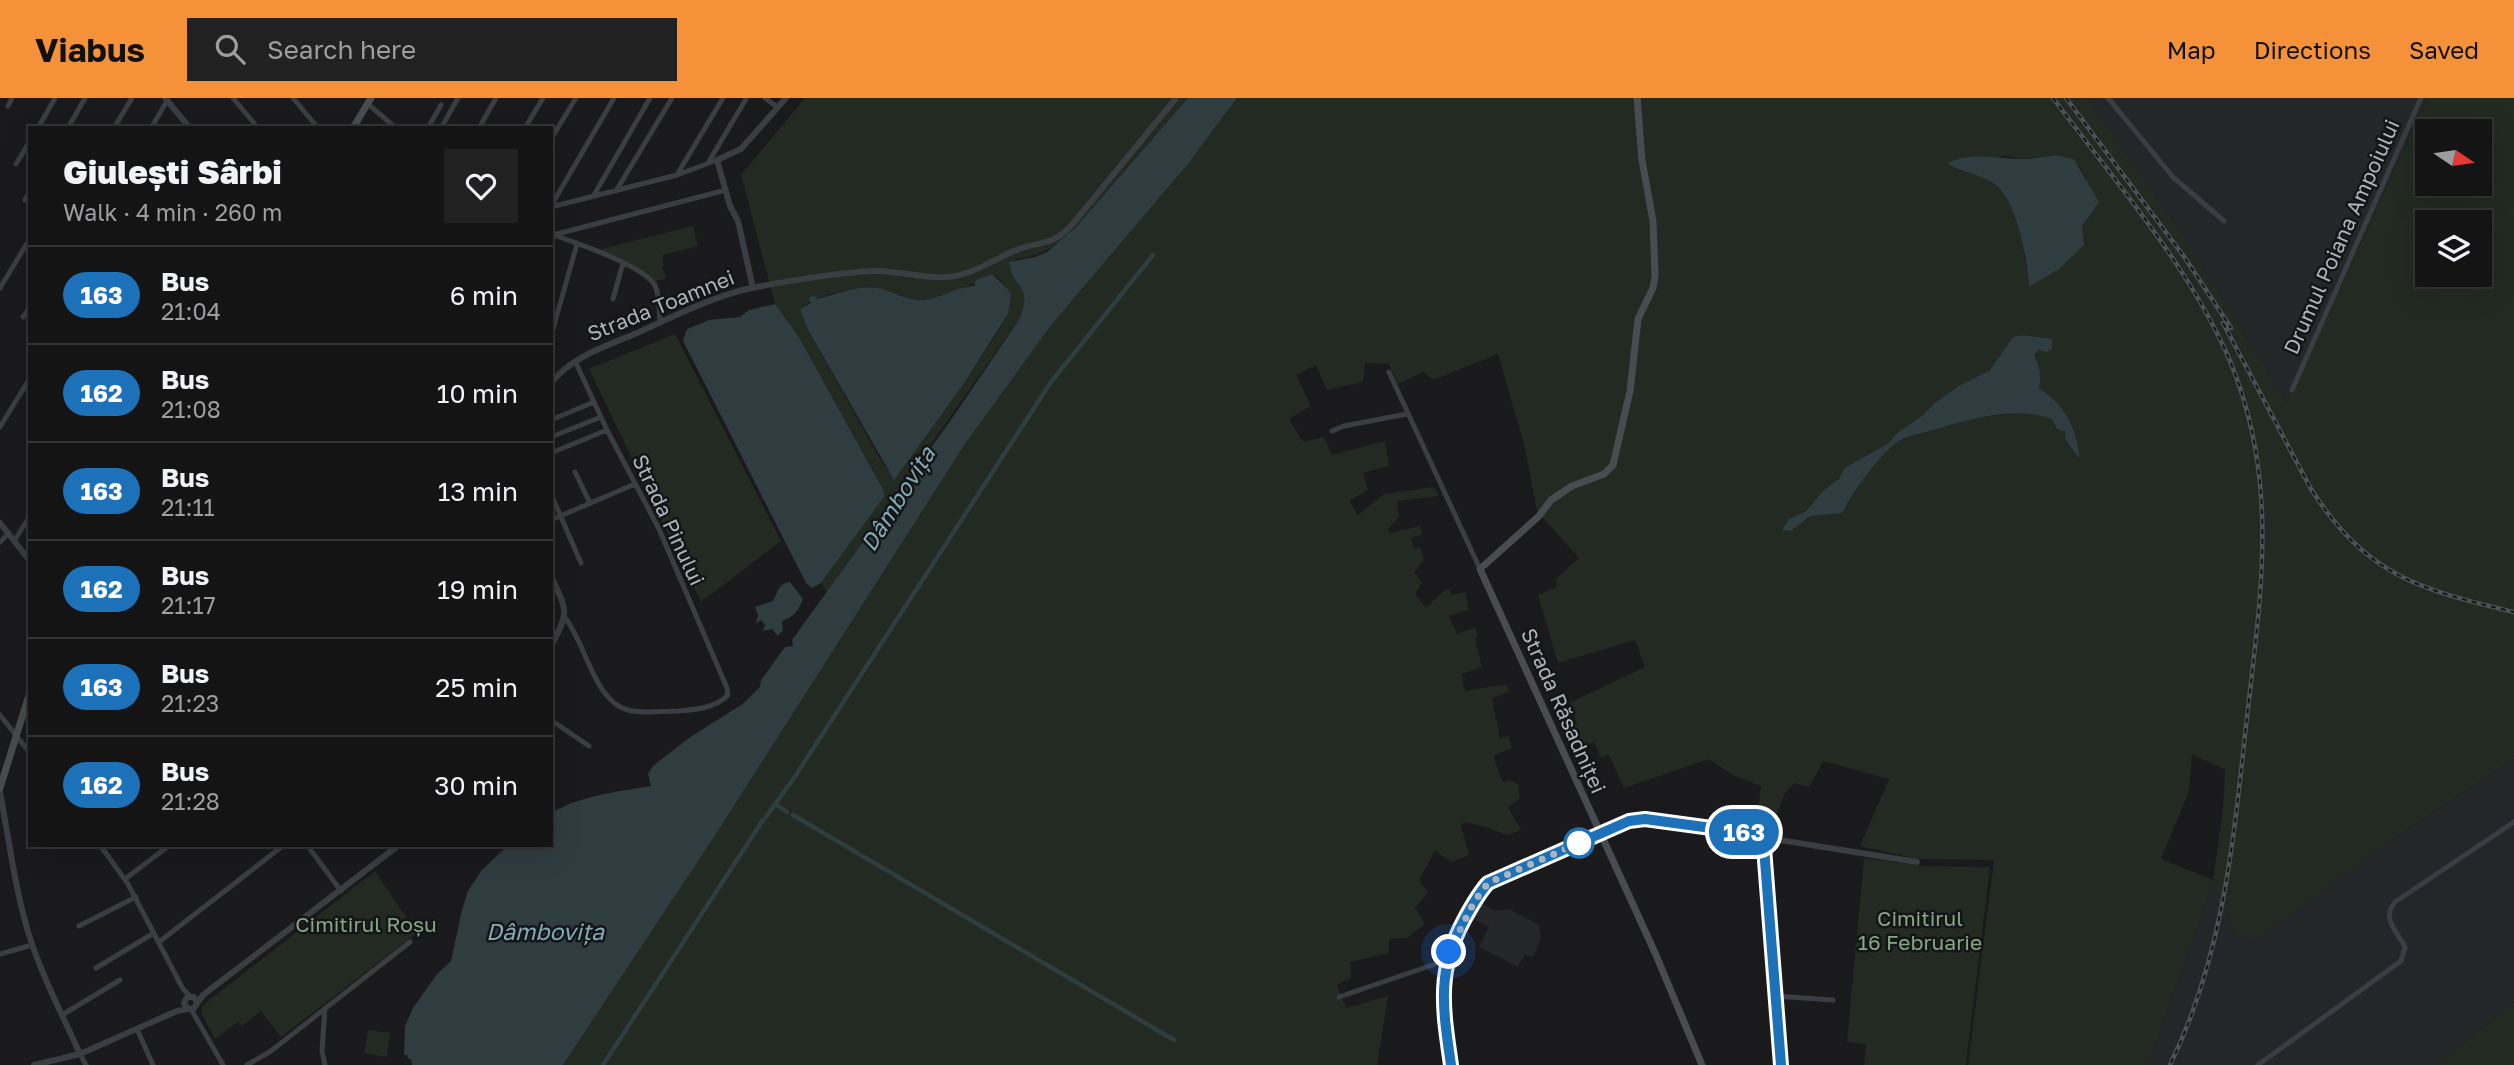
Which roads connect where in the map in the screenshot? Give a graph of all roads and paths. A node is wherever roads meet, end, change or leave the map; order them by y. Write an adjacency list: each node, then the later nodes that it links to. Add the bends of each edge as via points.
1 (12, 98): 25 (street)
2 (55, 98): 27 (street)
3 (85, 98): 28 (street)
4 (132, 98): 29 (street)
5 (233, 98): 32 (street)
6 (293, 98): 33 (street)
7 (458, 98): 37 (street)
8 (496, 98): 38 (street)
9 (542, 98): 39 (street)
10 (576, 98): 40 (street)
11 (614, 98): 51 (street)
12 (650, 98): 49 (street)
13 (672, 98): 47 (street)
14 (723, 98): 45 (street)
15 (765, 98): 26 (street)
16 (786, 98): 26 (street)
17 (1176, 98): 60 (street, Strada Toamnei, via 1076,220 1051,241 1017,249 954,276 875,271)
18 (1637, 98): 93 (main road, via 1654,234 1654,282 1636,329 1628,400 1613,465 1551,500)
19 (2108, 98): 53 (street, via 2173,177)
20 (2421, 98): 70 (street, Drumul Poiana Ampoiului)
21 (166, 99): 30 (street); 31 (street)
22 (746, 99): 43 (street)
23 (369, 101): 34 (main road); 35 (street)
24 (442, 105): 36 (street)
25 (8, 106)
26 (778, 107): 42 (street, via 741,149)
27 (39, 126)
28 (69, 126)
29 (115, 126)
30 (152, 126)
31 (188, 126)
32 (256, 126)
33 (316, 126)
34 (355, 126)
35 (394, 126)
36 (429, 126)
37 (442, 126)
38 (480, 126)
39 (526, 126)
40 (553, 136)
41 (28, 144): 44 (street)
42 (717, 160): 43 (street); 46 (street)
43 (708, 163): 45 (street)
44 (16, 164)
45 (677, 174): 47 (street)
46 (726, 190): 54 (street); 60 (street)
47 (616, 191): 49 (street)
48 (28, 195): 50 (street)
49 (593, 196): 52 (street)
50 (25, 200)
51 (553, 203)
52 (553, 206)
53 (2224, 221)
54 (553, 234)
55 (553, 234): 56 (street)
56 (577, 244): 58 (street); 65 (street)
57 (26, 245): 59 (street)
58 (623, 263): 61 (street); 64 (street, via 655,286)
59 (0, 288)
60 (753, 288): 64 (street, Strada Toamnei, via 718,297)
61 (613, 299)
62 (28, 310): 63 (street)
63 (23, 317)
64 (660, 322): 66 (street, Strada Toamnei)
65 (553, 329)
66 (575, 361): 68 (street, Strada Toamnei); 71 (street, Strada Pinului)
67 (1389, 372): 72 (street, Strada Răsadniței)
68 (554, 376)
69 (28, 381): 75 (street)
70 (2292, 390)
71 (594, 402): 73 (street, Strada Pinului); 74 (street)
72 (1407, 414): 77 (street); 93 (street, Strada Răsadniței)
73 (601, 416): 76 (street, Strada Pinului); 78 (street)
74 (553, 419)
75 (0, 427)
76 (607, 430): 79 (street); 81 (street, Strada Pinului)
77 (1332, 431)
78 (553, 436)
79 (553, 452)
80 (575, 472): 83 (street)
81 (635, 484): 83 (street); 95 (street, Strada Pinului, via 670,554 728,695 694,710 625,709 603,688)
82 (553, 498): 84 (street)
83 (590, 503): 84 (street)
84 (561, 516): 86 (street); 92 (street)
85 (28, 519): 89 (street)
86 (553, 519)
87 (0, 523): 88 (street)
88 (8, 534): 89 (street); 90 (street)
89 (14, 541): 91 (street)
90 (0, 542)
91 (28, 558)
92 (582, 563)
93 (1480, 569): 105 (main road, Strada Răsadniței)
94 (553, 580): 95 (street)
95 (565, 618): 96 (street)
96 (553, 642)
97 (28, 698): 100 (main road)
98 (0, 715): 100 (street)
99 (553, 721): 101 (street)
100 (16, 735): 102 (street); 103 (main road)
101 (589, 746)
102 (28, 750)
103 (0, 790): 120 (street, via 19,899)
104 (2514, 822): 142 (street, via 2395,902 2388,919 2405,947 2401,961)
105 (1600, 834): 106 (street, via 1645,819); 122 (main road, via 1488,883 1457,933); 140 (main road, Strada Răsadniței)
106 (1763, 835): 112 (street); 125 (street)
107 (101, 847): 113 (street)
108 (167, 847): 113 (street)
109 (281, 847): 118 (street)
110 (308, 847): 114 (street)
111 (397, 847): 114 (street)
112 (1917, 862)
113 (125, 879): 115 (street)
114 (341, 891): 128 (street)
115 (136, 897): 116 (street); 117 (street)
116 (79, 926)
117 (154, 933): 118 (street); 123 (street)
118 (159, 942): 128 (street)
119 (410, 942): 129 (street)
120 (33, 945): 121 (street); 130 (street)
121 (0, 954)
122 (1447, 960): 126 (street); 139 (main road, via 1443,1008)
123 (96, 968)
124 (120, 980): 130 (street)
125 (1774, 996): 127 (street); 141 (street)
126 (1339, 997)
127 (1833, 1000)
128 (191, 1003): 131 (street); 136 (street)
129 (325, 1008): 137 (street); 138 (street)
130 (62, 1015): 132 (street)
131 (137, 1029): 132 (street); 135 (street)
132 (80, 1054): 133 (street); 134 (street)
133 (34, 1065)
134 (86, 1065)
135 (153, 1065)
136 (223, 1065)
137 (247, 1065)
138 (325, 1065)
139 (1451, 1065)
140 (1702, 1065)
141 (1781, 1065)
142 (2258, 1065)

